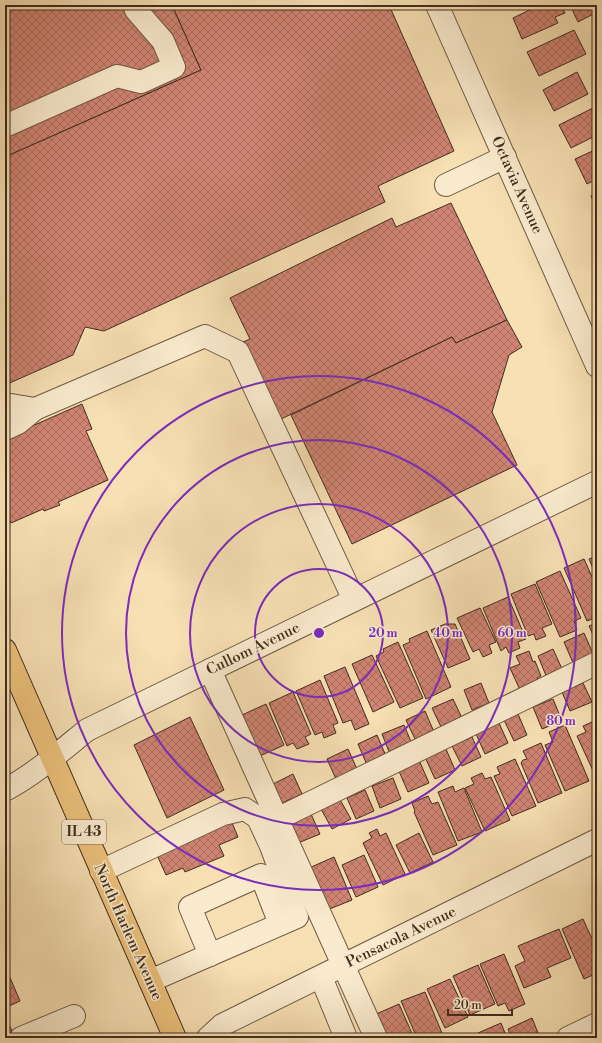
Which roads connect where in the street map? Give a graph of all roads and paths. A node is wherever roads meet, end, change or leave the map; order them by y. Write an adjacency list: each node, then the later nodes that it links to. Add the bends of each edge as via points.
1 (134, 5): 3 (street, via 163,41 174,67 141,82 117,76)
2 (437, 5): 4 (street, Octavia Avenue)
3 (5, 126)
4 (505, 157): 5 (street); 6 (street, Octavia Avenue)
5 (446, 185)
6 (597, 366)
7 (5, 404): 8 (street)
8 (35, 409): 9 (street, via 18,423); 11 (street, via 205,336 238,352)
9 (5, 429)
10 (597, 482): 11 (street, Cullom Avenue)
11 (354, 600): 14 (street, Cullom Avenue)
12 (5, 650): 15 (main road, North Harlem Avenue / IL 43)
13 (597, 663): 17 (street)
14 (210, 670): 15 (street, Cullom Avenue, via 87,730); 17 (street)
15 (52, 759): 16 (street, Cullom Avenue); 19 (main road, North Harlem Avenue / IL 43)
16 (5, 790)
17 (277, 819): 22 (street)
18 (597, 840): 22 (street, Pensacola Avenue)
19 (101, 871): 20 (street, via 223,814 245,809 258,818 297,917); 24 (main road, North Harlem Avenue / IL 43)
20 (280, 924): 21 (street); 21 (street, via 261,875 190,907)
21 (210, 954): 24 (street)
22 (344, 966): 23 (street, Pensacola Avenue); 31 (street)
23 (321, 977): 29 (street, Pensacola Avenue, via 222,1025); 30 (street)
24 (150, 981): 28 (main road, North Harlem Avenue / IL 43)
25 (74, 1016): 27 (street)
26 (597, 1024): 32 (street)
27 (21, 1038)
28 (175, 1038)
29 (208, 1038)
30 (346, 1038)
31 (376, 1038)
32 (568, 1038)

